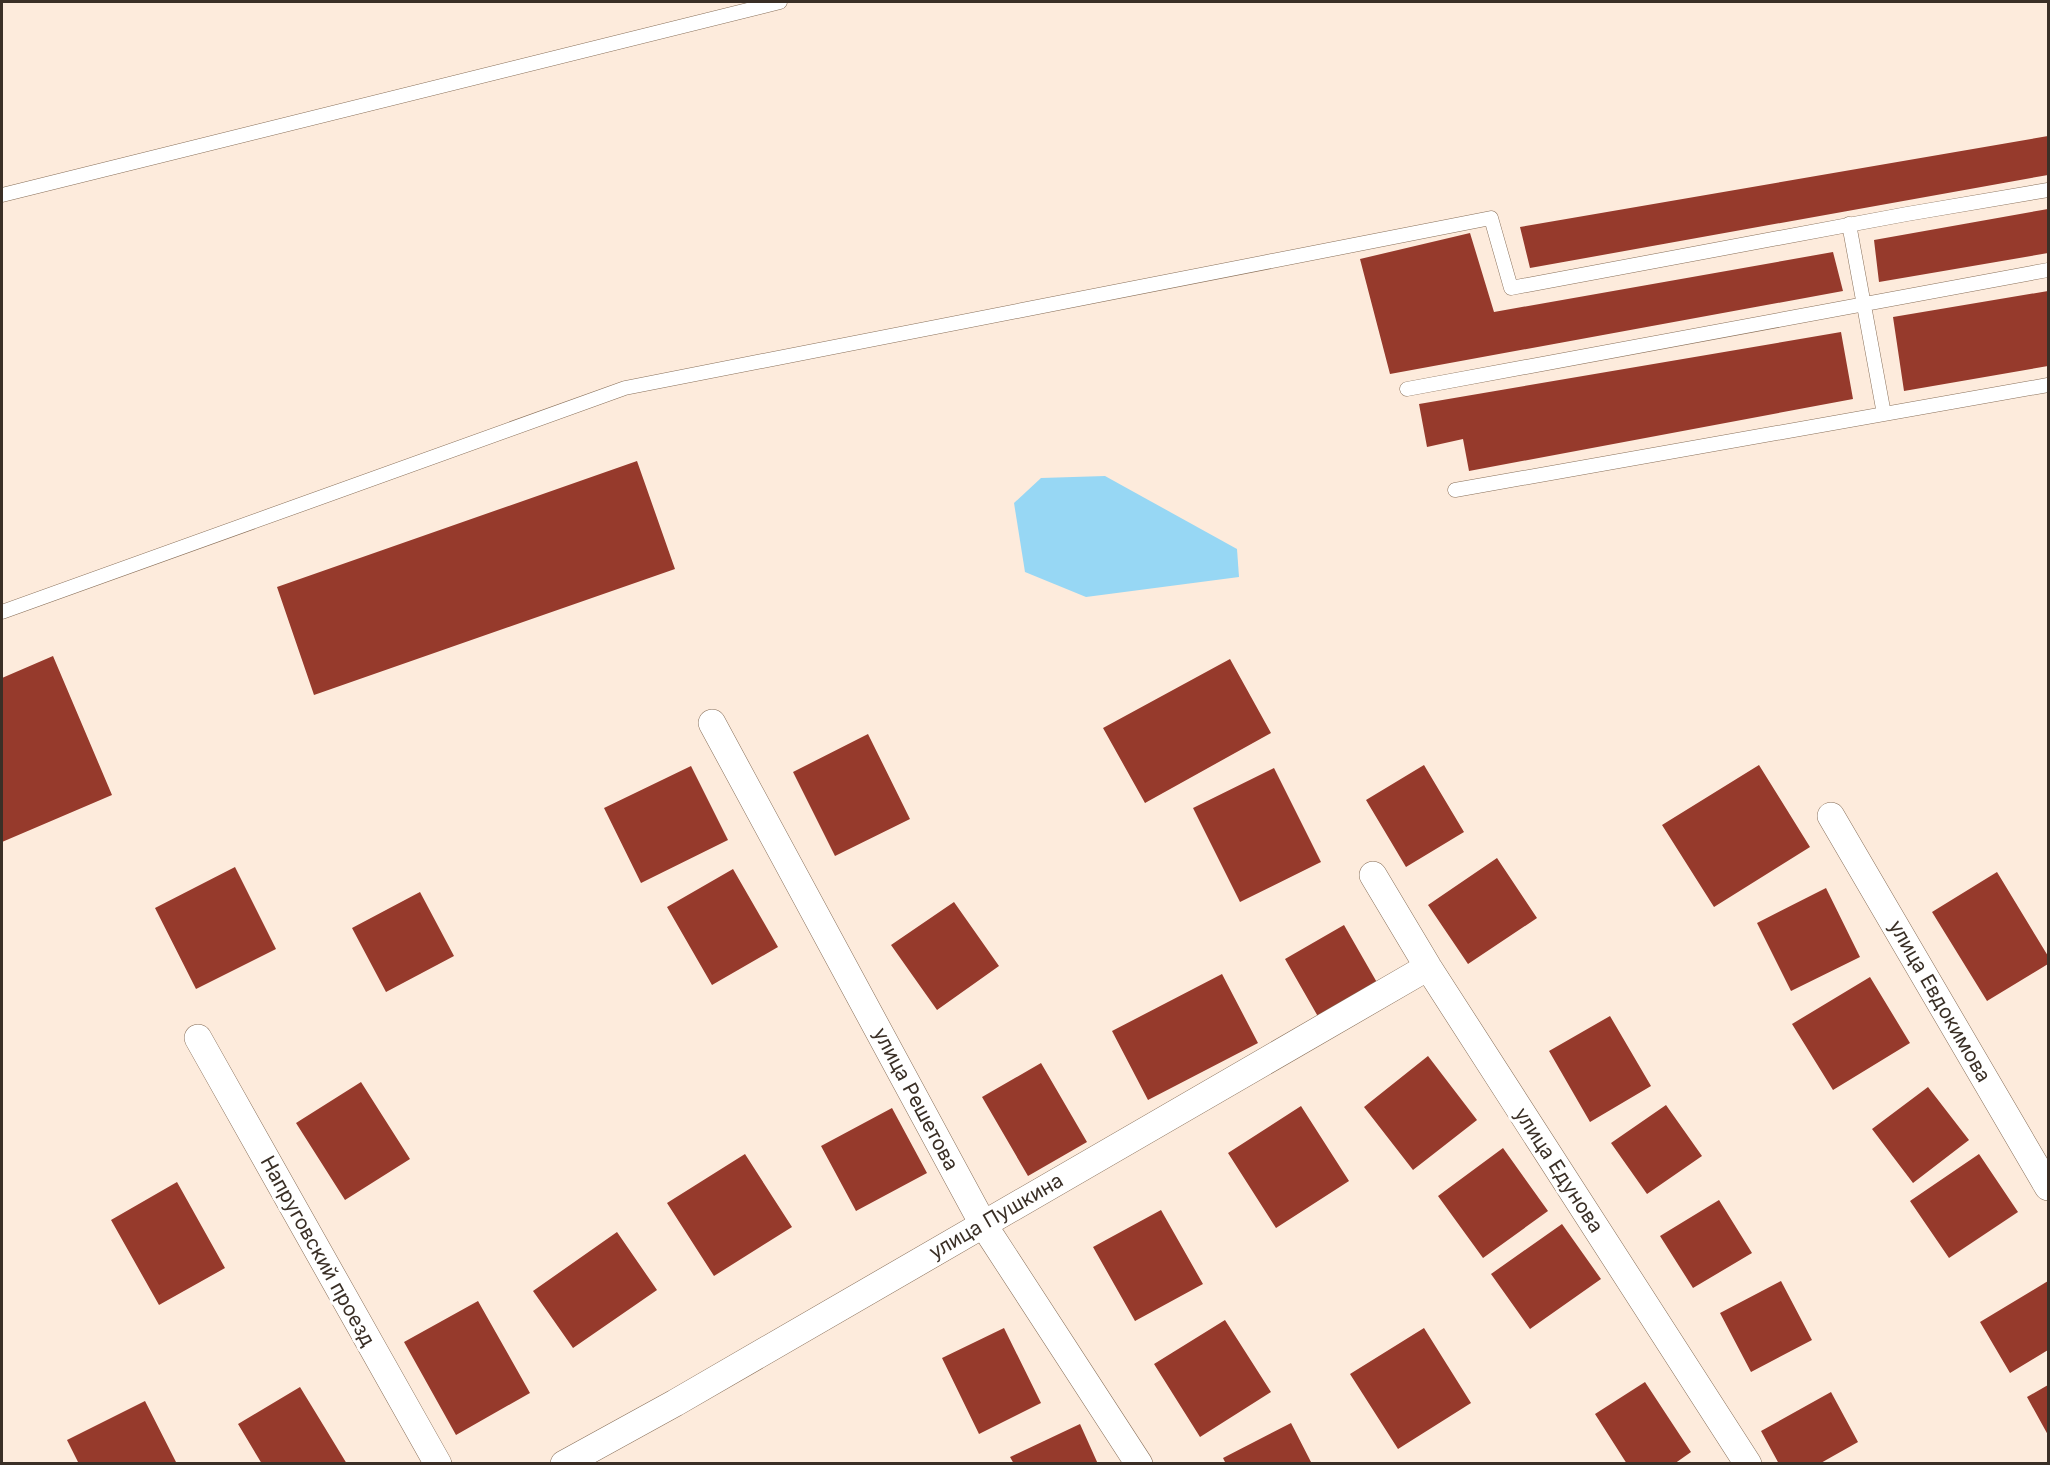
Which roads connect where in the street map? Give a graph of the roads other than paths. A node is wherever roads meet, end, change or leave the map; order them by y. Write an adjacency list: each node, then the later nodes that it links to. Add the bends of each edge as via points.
1 (780, 2): 3 (lane)
2 (2049, 190): 4 (lane)
3 (2, 195)
4 (1850, 224): 6 (lane); 11 (lane, via 1511,288 1491,218 625,388)
5 (2049, 270): 6 (lane)
6 (1864, 305): 8 (lane); 9 (lane)
7 (2049, 385): 9 (lane)
8 (1407, 389)
9 (1884, 414): 10 (lane)
10 (1455, 490)
11 (2, 612)
12 (712, 723): 18 (street, улица Решетова)
13 (1832, 816): 17 (street, улица Евдокимова)
14 (1373, 875): 15 (street, улица Едунова)
15 (1428, 967): 18 (street, улица Пушкина); 22 (street, улица Едунова)
16 (198, 1038): 19 (street, Напруговский проезд)
17 (2049, 1187)
18 (983, 1224): 20 (street, улица Пушкина); 21 (street, улица Решетова)
19 (438, 1464)
20 (564, 1464)
21 (1139, 1464)
22 (1748, 1464)

